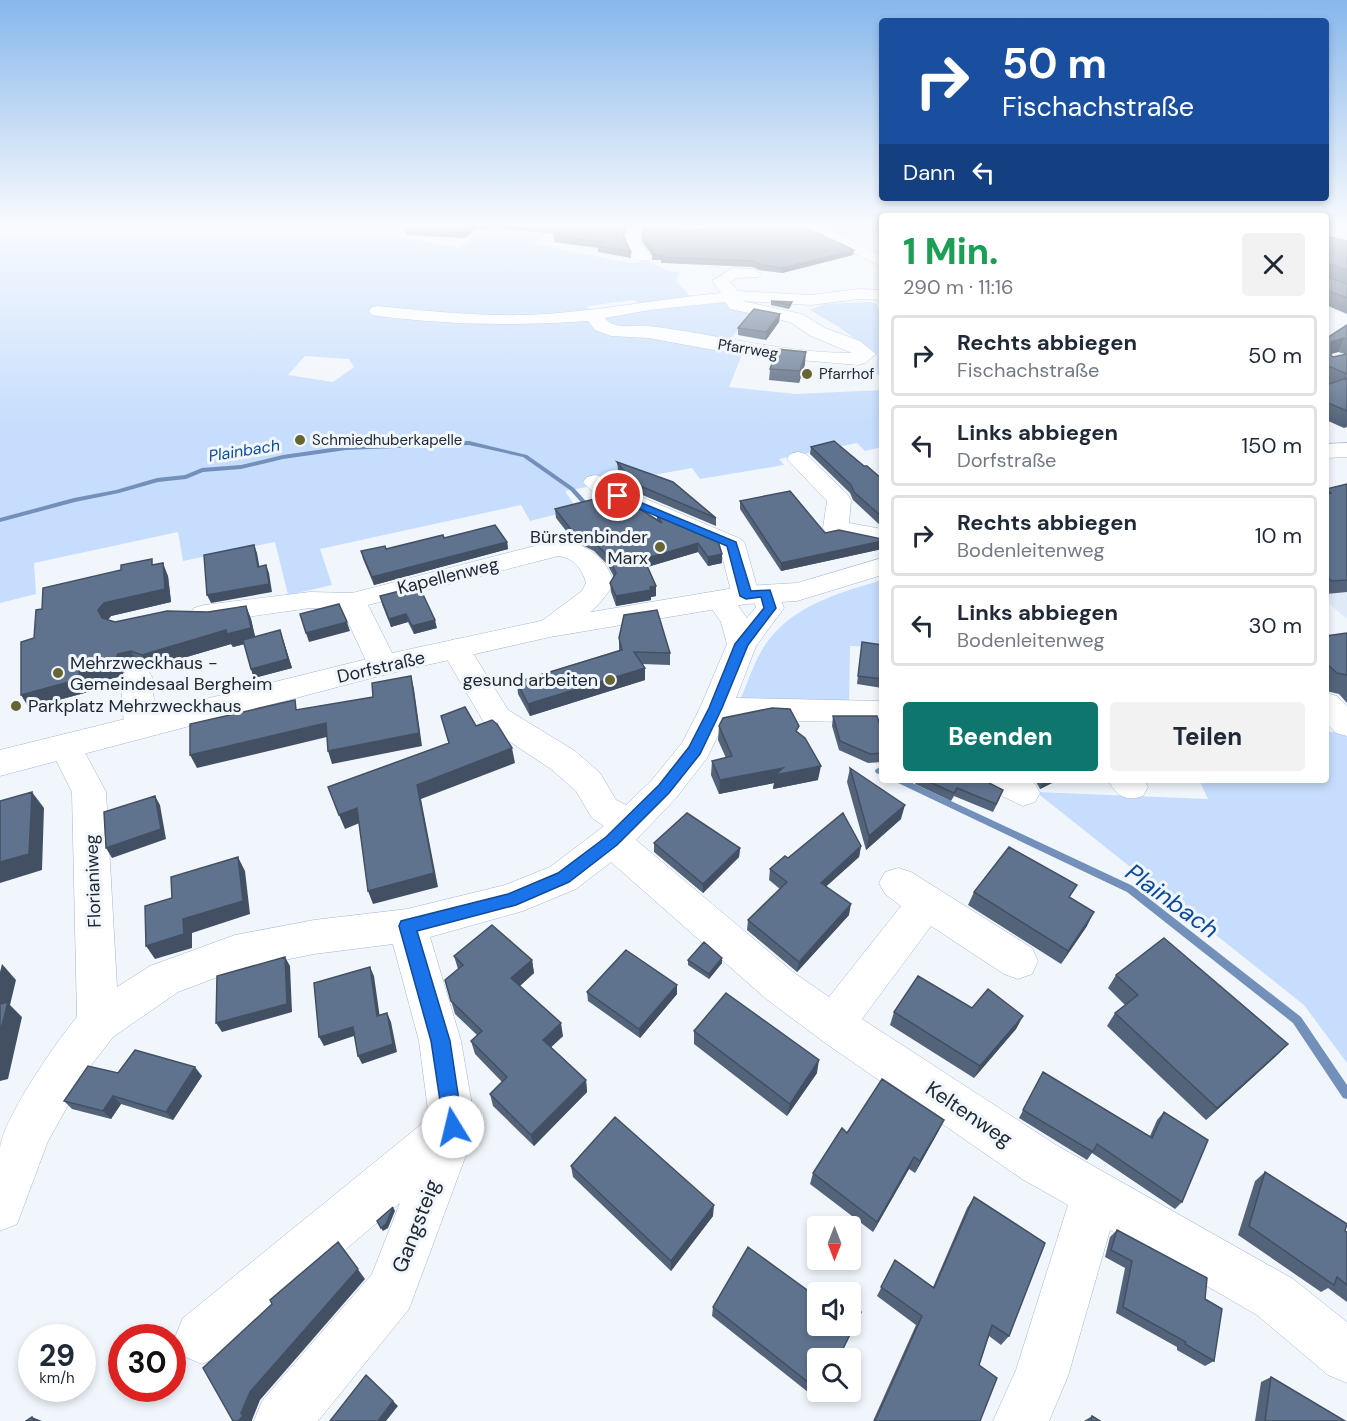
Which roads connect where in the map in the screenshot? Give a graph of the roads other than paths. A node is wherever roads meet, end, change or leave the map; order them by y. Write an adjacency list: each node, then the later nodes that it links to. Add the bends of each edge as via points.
1 (680, 292): 4 (street)
2 (721, 292): 6 (street)
3 (726, 292): 6 (street)
4 (654, 295)
5 (879, 295): 6 (street, via 811,300 760,295)
6 (729, 297): 8 (street); 8 (street, Pfarrweg, via 740,307 796,318 866,354 846,359 742,349 673,335 611,330 601,326)
7 (378, 311): 8 (street, via 468,319)
8 (593, 315)
9 (1347, 450): 10 (main road)
10 (1329, 451)
11 (798, 459): 13 (street, via 839,500 836,528)
12 (595, 482): 15 (street, via 618,496 732,544)
13 (879, 536)
14 (876, 567): 15 (main road, Dorfstraße, via 799,592)
15 (744, 596): 18 (main road, Dorfstraße); 19 (street, via 735,622); 19 (street, via 770,608)
16 (352, 601): 17 (street, via 310,600 213,614); 18 (street, Kapellenweg, via 558,548 567,549 586,557 597,569 600,583 594,596); 21 (street)
17 (183, 614)
18 (549, 628): 20 (main road, Dorfstraße)
19 (742, 644): 24 (street)
20 (456, 649): 21 (main road, Dorfstraße); 31 (street, Keltenweg, via 497,718 564,760 588,783)
21 (384, 665): 28 (main road, Dorfstraße)
22 (137, 677): 28 (street)
23 (1329, 707): 27 (street)
24 (716, 708): 25 (street); 31 (street, via 695,750 664,789)
25 (879, 713)
26 (1329, 726): 27 (street)
27 (1347, 726)
28 (140, 727): 29 (main road, Dorfstraße)
29 (65, 746): 30 (main road, Dorfstraße); 34 (street, Florianiweg, via 89,792)
30 (0, 764)
31 (620, 833): 32 (street, via 563,878 510,900); 35 (street, Keltenweg, via 779,985)
32 (407, 926): 34 (street, via 314,937 235,953 164,979); 36 (street, Gangsteig, via 440,1041)
33 (1018, 961): 35 (street, via 912,893)
34 (98, 1023): 38 (street, via 74,1053 30,1129)
35 (833, 1024): 37 (street, Keltenweg, via 1039,1162)
36 (453, 1127): 39 (street); 41 (street, Gangsteig, via 391,1291)
37 (1096, 1194): 40 (street, Keltenweg, via 1275,1297); 42 (street, via 1041,1376)
38 (0, 1207)
39 (202, 1337)
40 (1347, 1356)
41 (282, 1421)
42 (1021, 1421)

